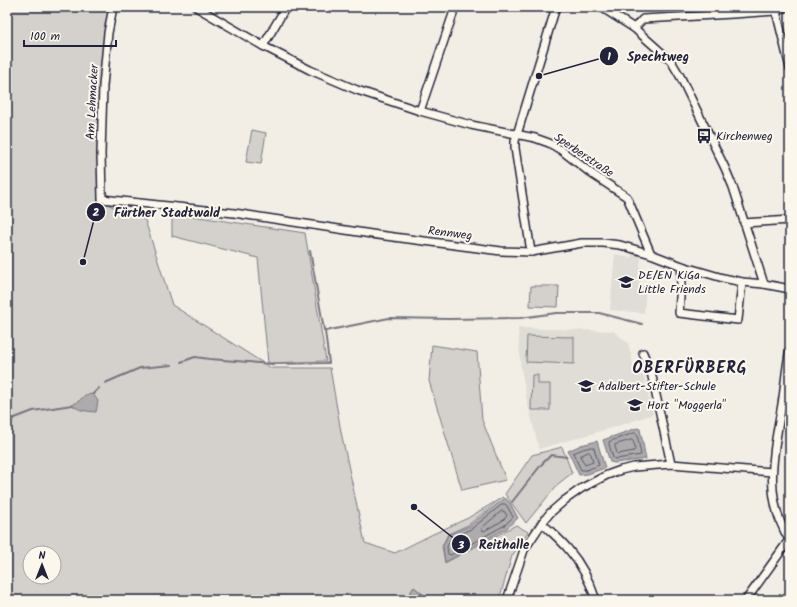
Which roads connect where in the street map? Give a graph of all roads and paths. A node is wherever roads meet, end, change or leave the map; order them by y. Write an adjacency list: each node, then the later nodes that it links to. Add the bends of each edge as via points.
1 (113, 7): 14 (street, Am Lehmacker, via 103,86)
2 (196, 7): 10 (street, Sperberstraße)
3 (286, 7): 10 (street)
4 (556, 7): 13 (street)
5 (601, 7): 9 (street)
6 (786, 7): 7 (street)
7 (776, 11): 9 (street, via 643,19); 11 (street)
8 (453, 14): 12 (street)
9 (634, 28): 16 (street, via 670,61 680,76 725,168)
10 (263, 46): 12 (street, Sperberstraße, via 357,90)
11 (790, 68)
12 (420, 111): 13 (street, Sperberstraße)
13 (517, 134): 17 (street, via 515,148); 18 (street, Sperberstraße, via 549,143 627,197)
14 (102, 199): 17 (street, Rennweg, via 234,213 501,251)
15 (790, 220): 16 (street)
16 (744, 223): 21 (street)
17 (531, 252): 18 (street, Rennweg, via 582,243 603,243)
18 (650, 254): 19 (street, Rennweg)
19 (682, 266): 20 (street, Rennweg); 20 (street, via 679,313 738,320)
20 (742, 282): 21 (street, Rennweg)
21 (764, 284): 22 (street, Rennweg)
22 (790, 290)
23 (790, 349): 26 (street)
24 (643, 354): 25 (street, via 651,372)
25 (671, 464): 26 (street); 27 (street, via 634,467 607,475 565,500)
26 (772, 472): 28 (street, via 774,500 781,523)
27 (542, 523): 29 (street, via 524,550); 30 (street, via 582,567)
28 (790, 540): 31 (street)
29 (507, 600)
30 (596, 600)
31 (746, 600)

